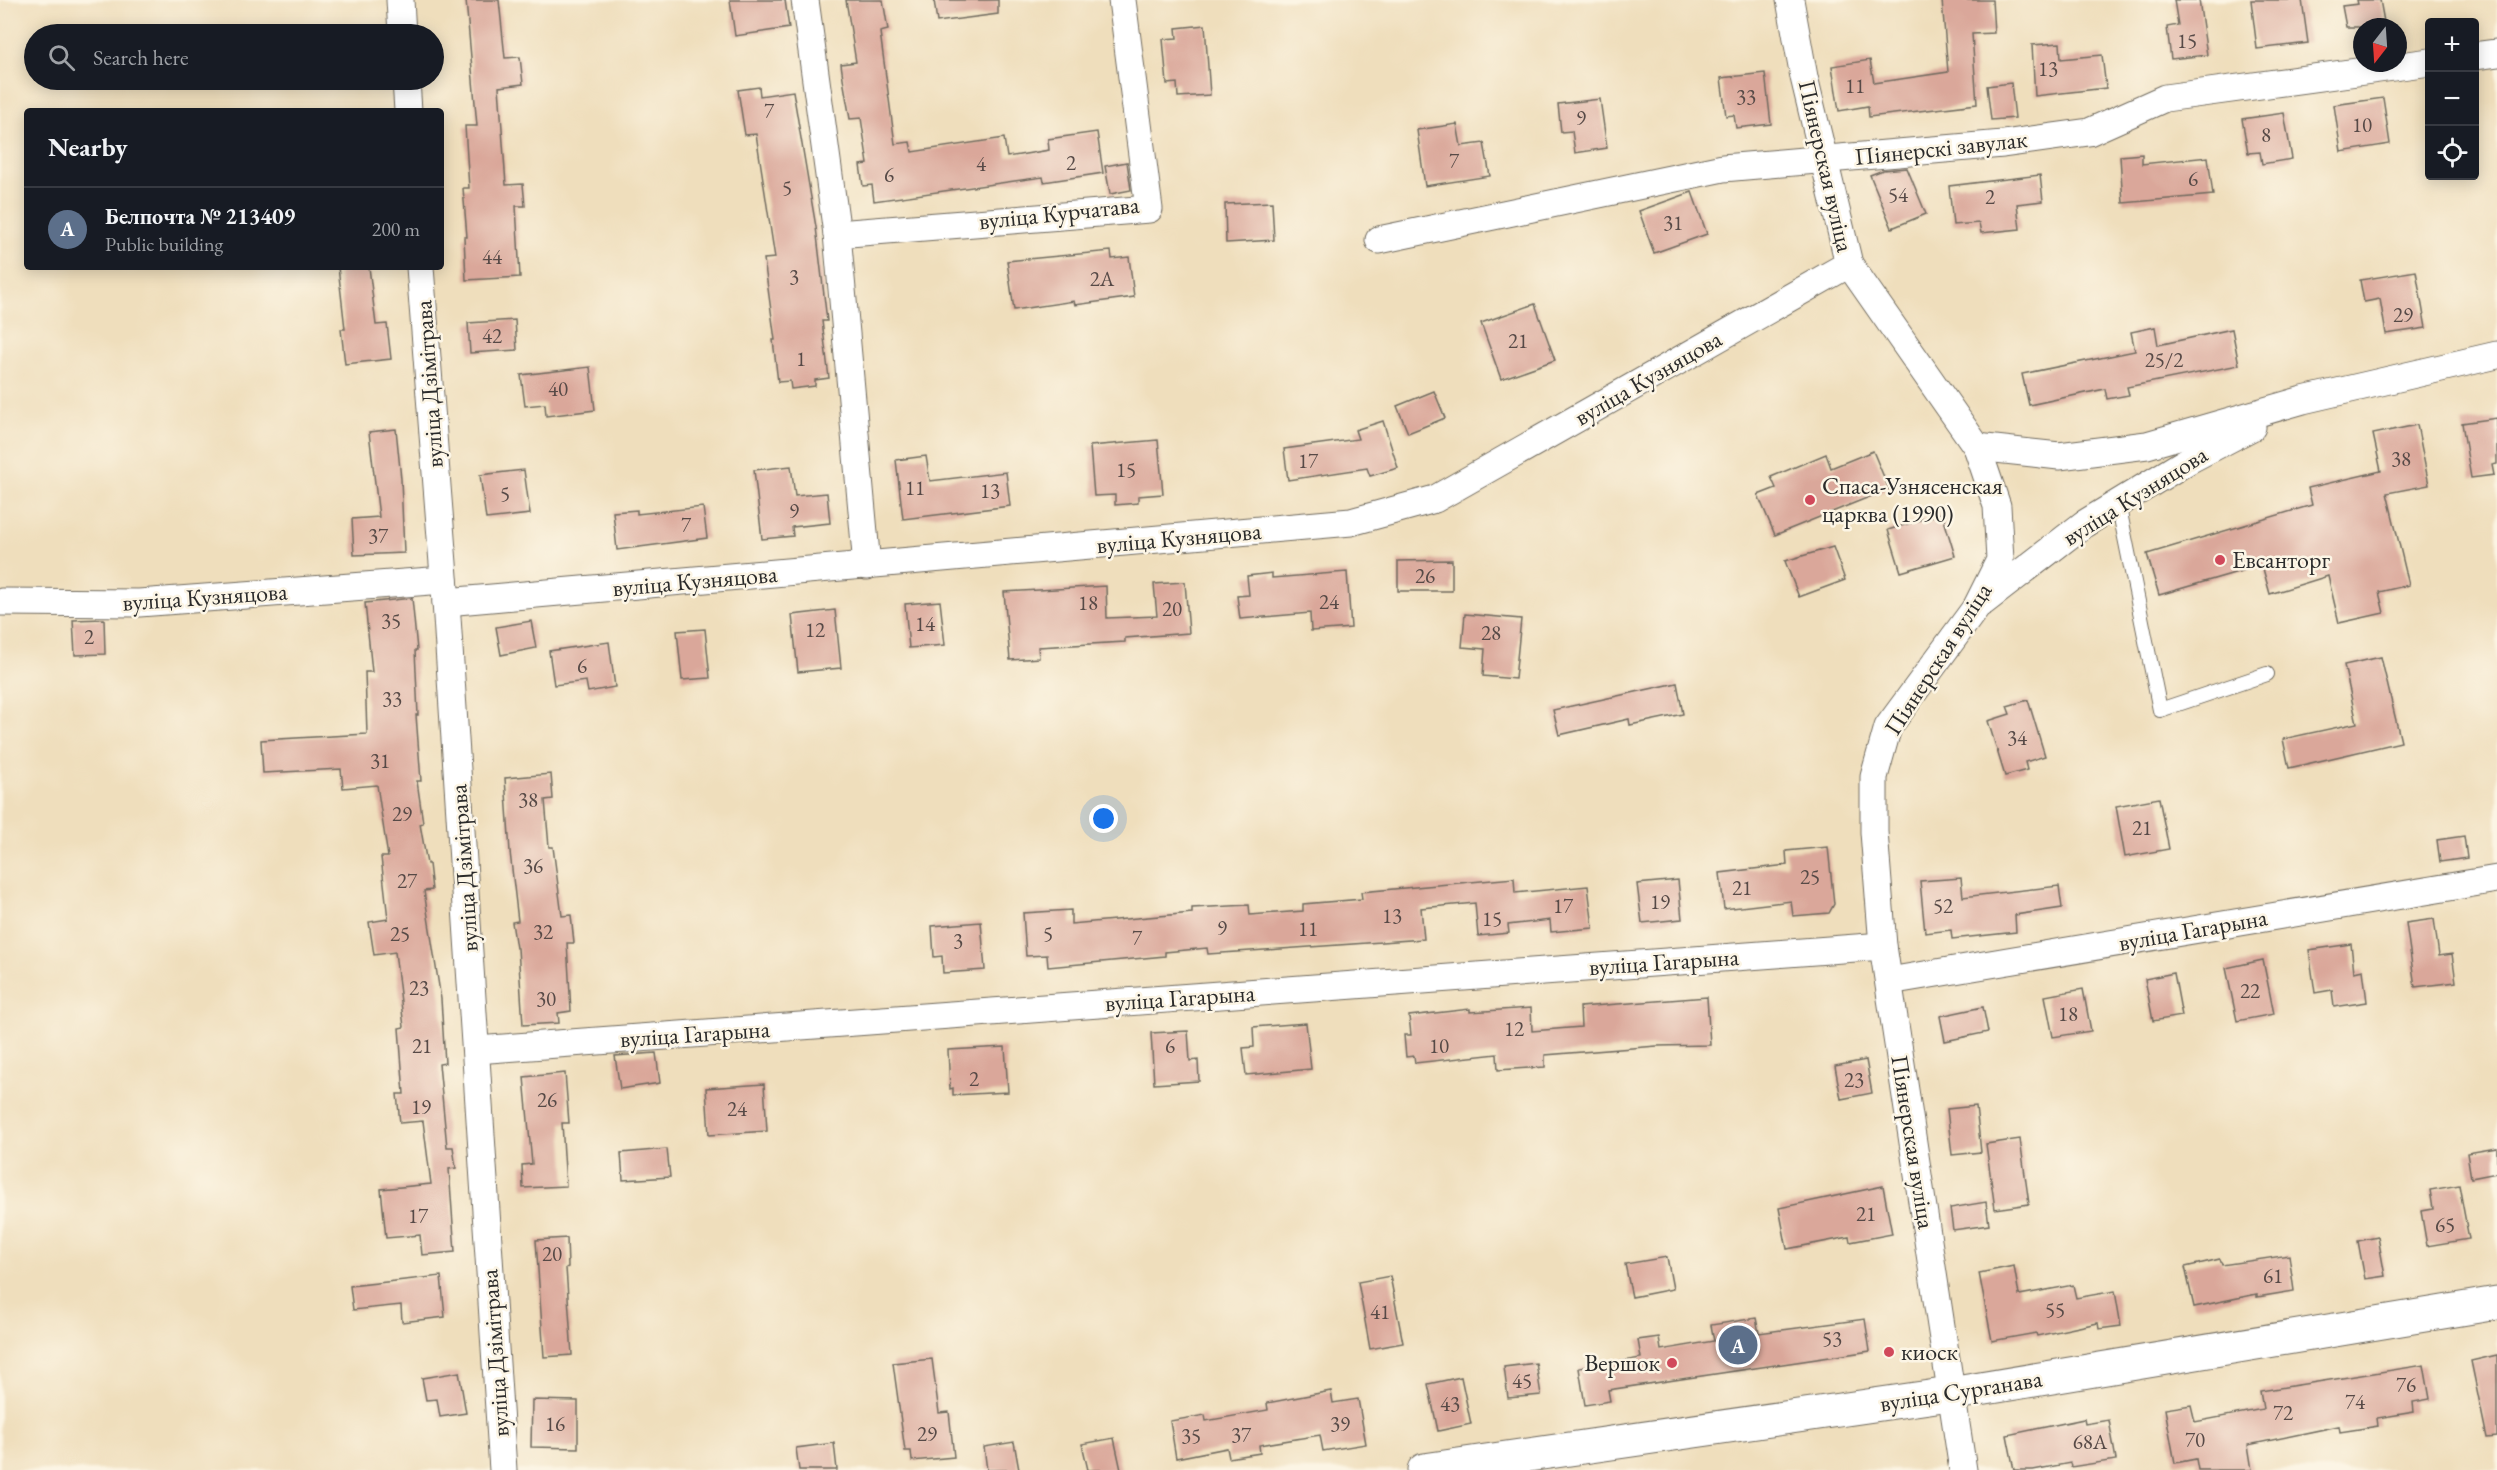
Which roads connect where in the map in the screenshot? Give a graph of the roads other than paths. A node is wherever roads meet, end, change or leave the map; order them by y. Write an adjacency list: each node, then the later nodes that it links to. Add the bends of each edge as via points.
1 (400, 0): 5 (street)
2 (805, 0): 12 (street)
3 (1122, 0): 12 (street, вуліца Курчатава, via 1149,208)
4 (1790, 0): 11 (street, Піянерская вуліца)
5 (401, 24)
6 (2497, 53): 7 (street)
7 (2479, 55)
8 (2425, 63): 11 (street, Піянерскі завулак, via 2165,98 2090,132)
9 (407, 90): 10 (street)
10 (408, 108)
11 (1824, 160): 13 (street, Піянерскі завулак, via 1723,168); 14 (street, Піянерская вуліца)
12 (837, 234): 20 (street)
13 (1379, 240)
14 (1849, 264): 18 (street, Піянерская вуліца); 20 (street, вуліца Кузняцова, via 1435,499 1351,522)
15 (420, 270): 21 (street, вуліца Дзімітрава)
16 (2497, 355): 17 (street, вуліца Кузняцова)
17 (2303, 400): 18 (street, вуліца Кузняцова, via 2147,445 2059,456); 19 (street, вуліца Кузняцова, via 2188,460)
18 (1977, 447): 23 (street, Піянерская вуліца, via 1997,506 2000,560)
19 (2118, 503): 23 (street, вуліца Кузняцова, via 2084,524); 24 (lane, via 2160,711)
20 (867, 566): 21 (street, вуліца Кузняцова)
21 (445, 591): 22 (street, вуліца Кузняцова, via 139,603); 28 (street, вуліца Дзімітрава)
22 (1, 602)
23 (1977, 606): 26 (street, Піянерская вуліца, via 1887,727 1874,777)
24 (2267, 674)
25 (2497, 879): 27 (street, вуліца Гагарына)
26 (1883, 946): 27 (street, Піянерская вуліца); 28 (street, вуліца Гагарына)
27 (1888, 981): 30 (street, Піянерская вуліца)
28 (476, 1050): 31 (street, вуліца Дзімітрава)
29 (2497, 1303): 30 (main road, вуліца Сурганава)
30 (1950, 1394): 32 (main road, вуліца Сурганава); 33 (street, Піянерская вуліца)
31 (502, 1470)
32 (1424, 1470)
33 (1963, 1470)

